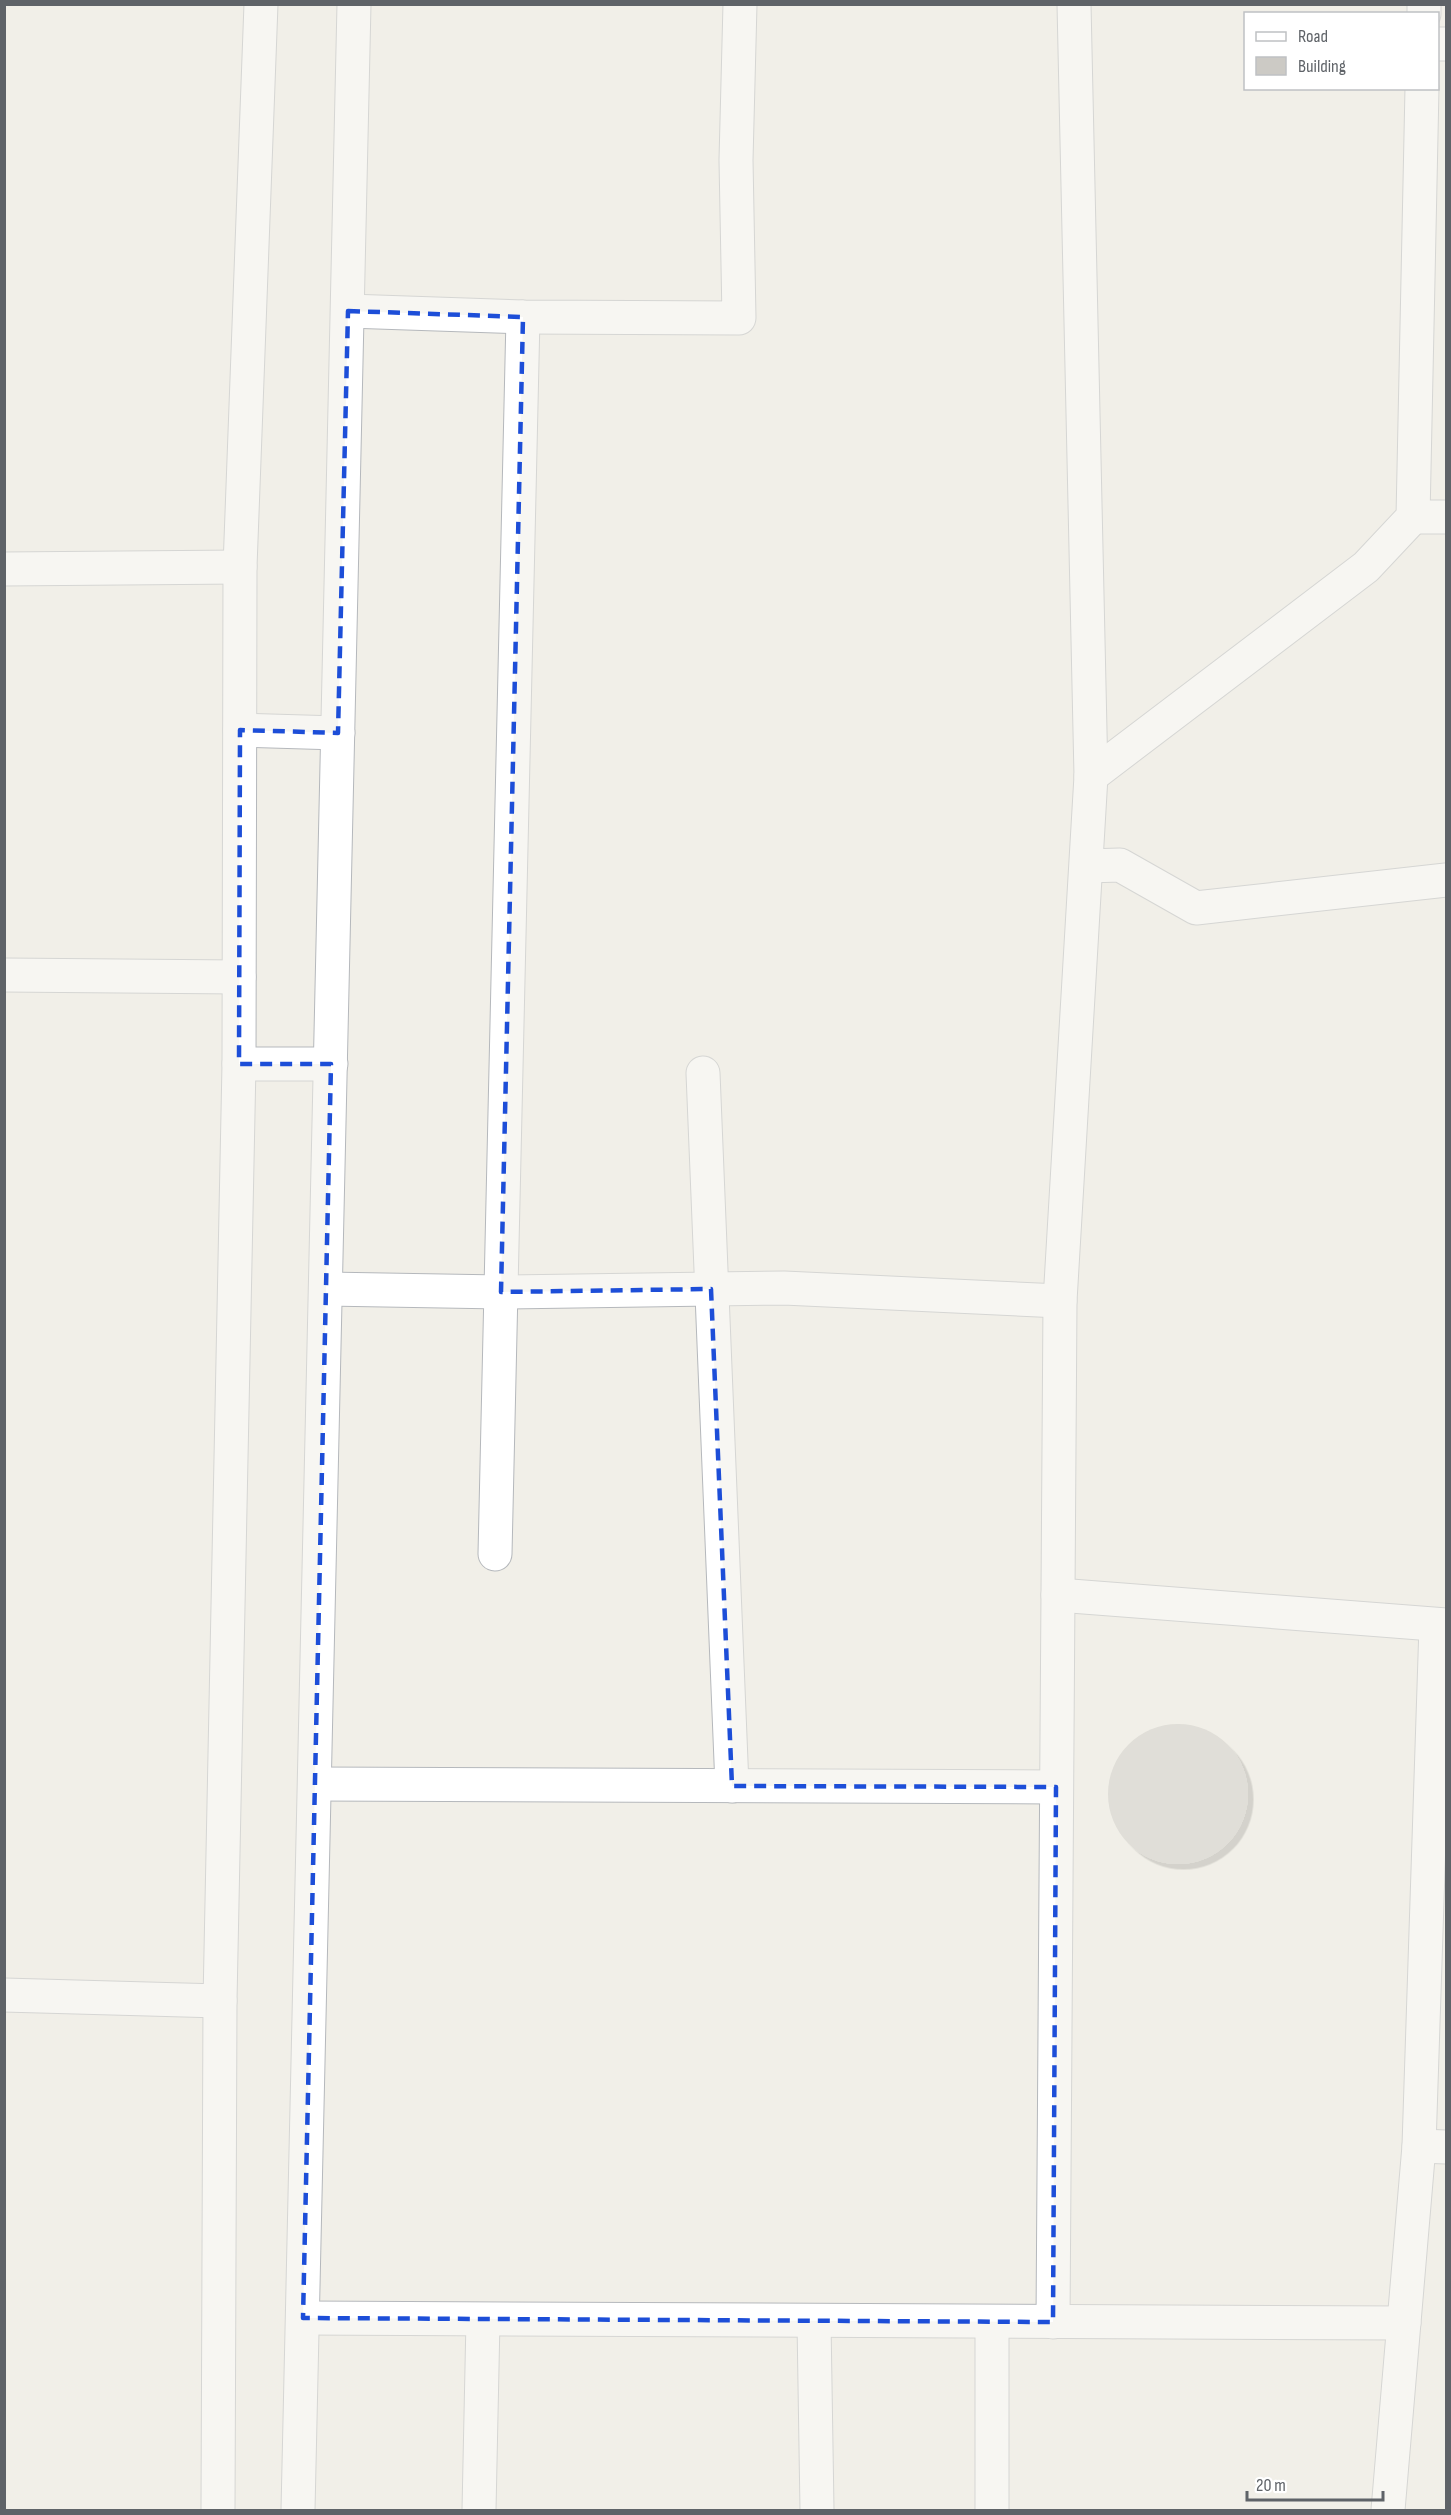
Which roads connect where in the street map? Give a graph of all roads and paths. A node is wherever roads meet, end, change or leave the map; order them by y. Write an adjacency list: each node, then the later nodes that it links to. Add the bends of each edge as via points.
1 (261, 4): 10 (street)
2 (354, 4): 6 (street)
3 (740, 4): 7 (street, via 736,160 739,318)
4 (1074, 4): 14 (street)
5 (1422, 90): 8 (street)
6 (348, 311): 7 (street); 13 (street)
7 (523, 317): 24 (street)
8 (1413, 517): 9 (street); 14 (street, via 1366,567)
9 (1446, 517)
10 (240, 567): 11 (street); 12 (street)
11 (4, 569)
12 (240, 730): 13 (street); 18 (street)
13 (338, 733): 20 (street)
14 (1091, 776): 15 (street)
15 (1087, 866): 16 (street, via 1120,865 1196,908); 25 (street)
16 (1446, 880)
17 (4, 975): 18 (street)
18 (239, 977): 19 (street)
19 (239, 1064): 20 (street); 33 (street)
20 (332, 1064): 22 (street)
21 (703, 1073): 23 (street)
22 (326, 1289): 24 (street); 29 (street)
23 (711, 1289): 24 (street); 25 (street, via 784,1288); 30 (street)
24 (501, 1292): 26 (street)
25 (1060, 1302): 27 (street)
26 (495, 1554)
27 (1058, 1595): 28 (street); 31 (street)
28 (1441, 1625): 34 (street)
29 (315, 1784): 30 (street); 35 (street)
30 (732, 1786): 31 (street)
31 (1056, 1787): 39 (street)
32 (4, 1995): 33 (street)
33 (220, 2001): 41 (street)
34 (1433, 2147): 40 (street)
35 (303, 2319): 36 (street); 42 (street)
36 (483, 2320): 37 (street); 43 (street)
37 (814, 2322): 38 (street); 44 (street)
38 (992, 2322): 39 (street); 45 (street)
39 (1053, 2322): 40 (street)
40 (1404, 2323): 46 (street)
41 (218, 2511)
42 (298, 2511)
43 (479, 2511)
44 (817, 2511)
45 (992, 2511)
46 (1389, 2511)

